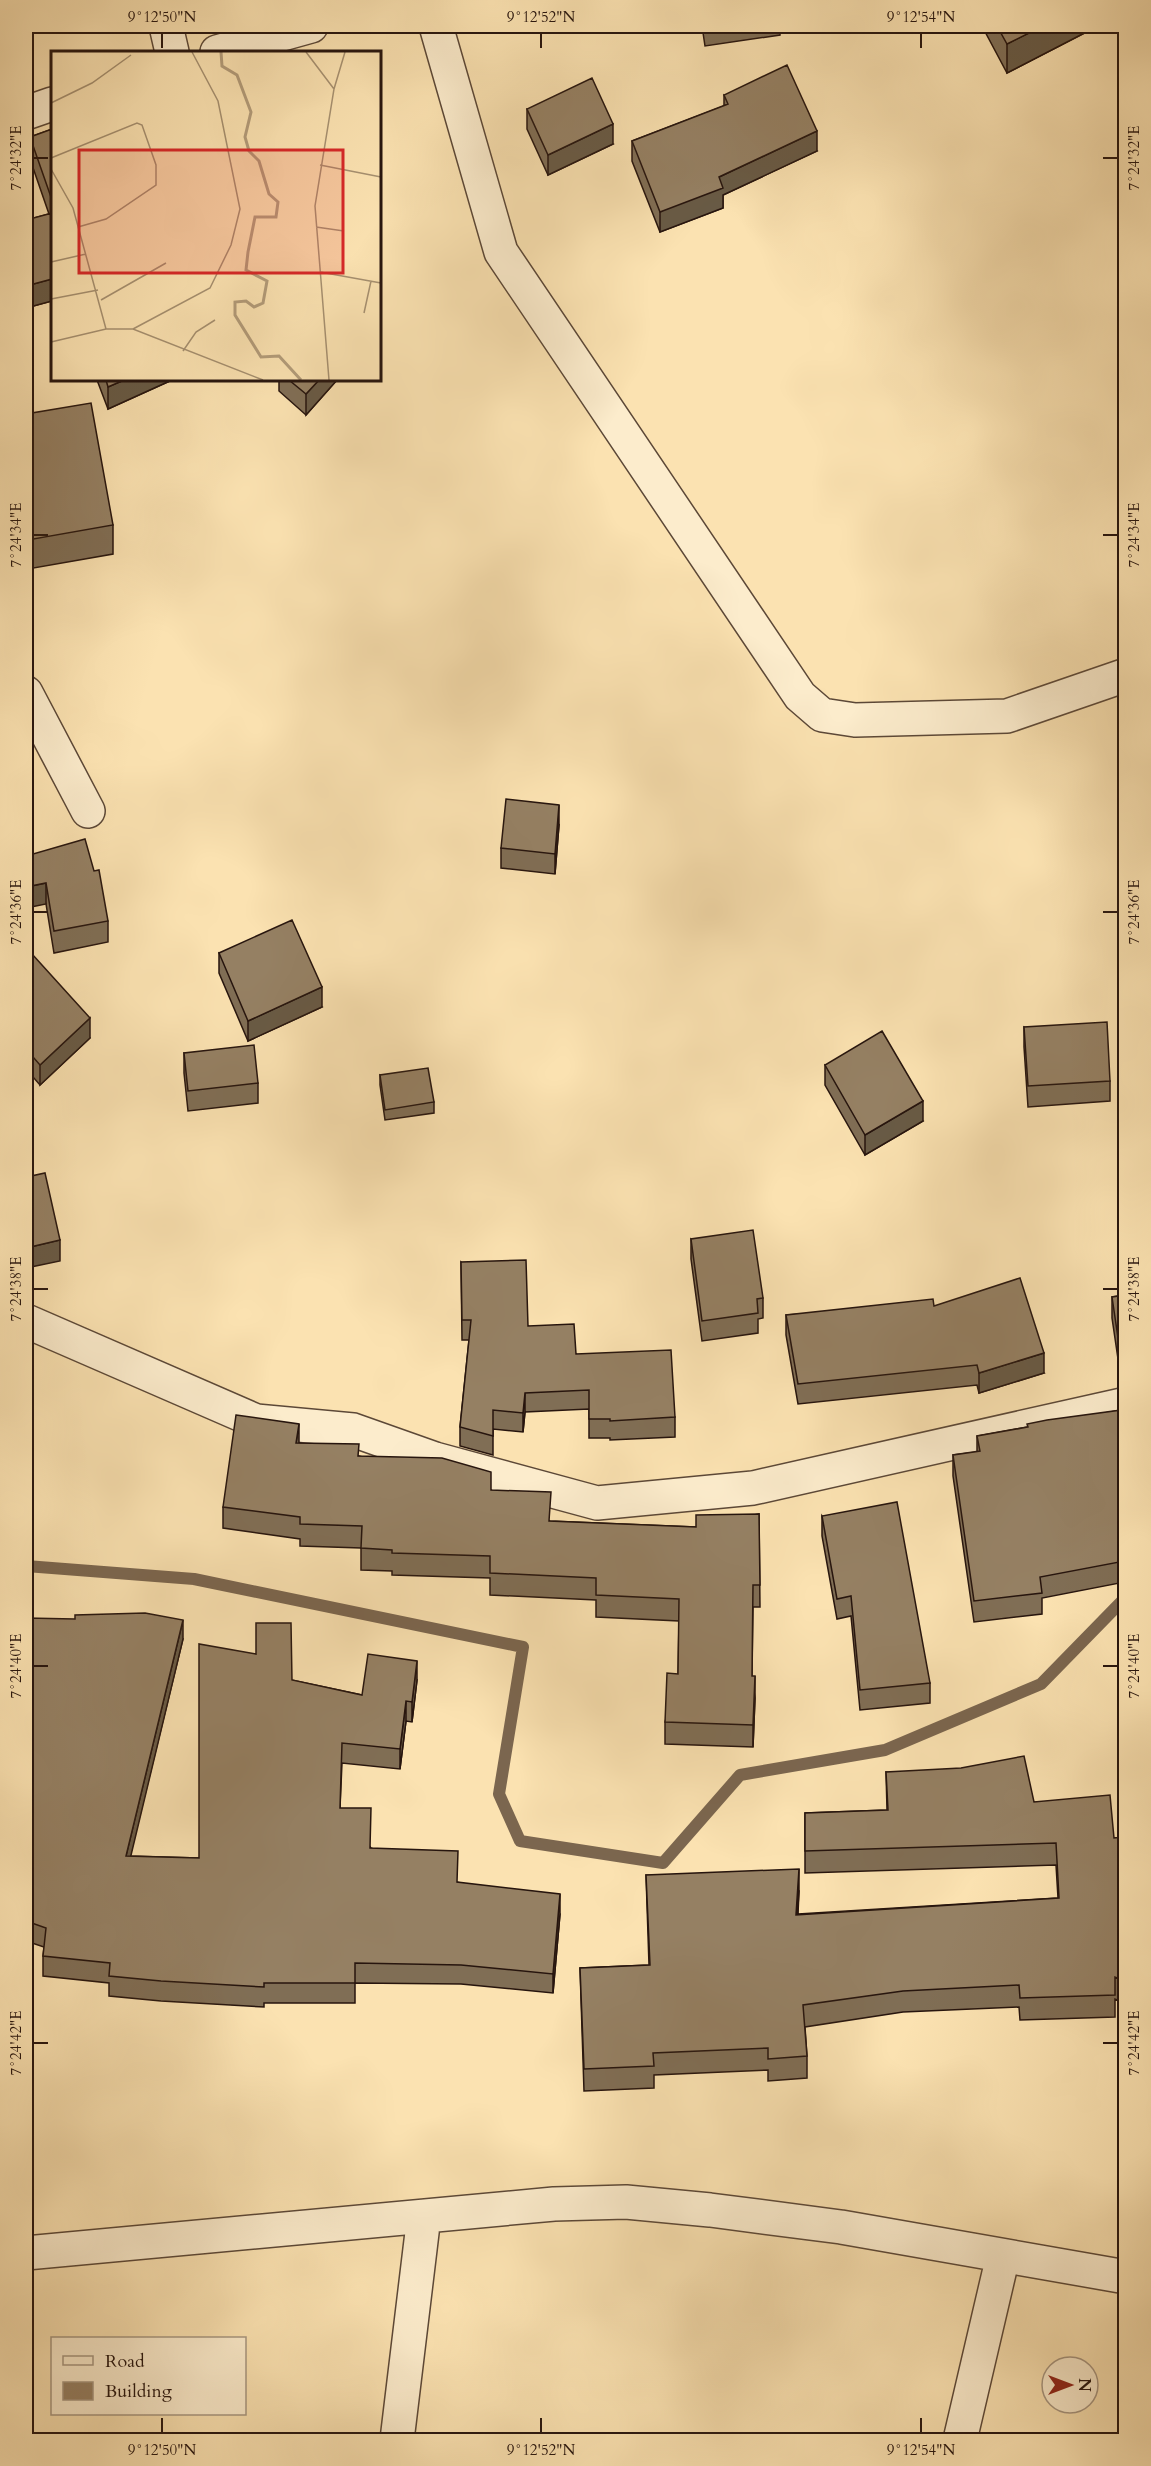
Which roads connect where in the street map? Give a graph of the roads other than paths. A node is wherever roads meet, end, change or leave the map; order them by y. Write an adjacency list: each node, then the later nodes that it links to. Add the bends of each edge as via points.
1 (166, 26): 4 (street)
2 (311, 26): 5 (street)
3 (436, 26): 8 (street, via 501,252 800,696 822,715 855,720 1007,716)
4 (172, 51)
5 (221, 51)
6 (51, 104): 7 (street)
7 (26, 113)
8 (1125, 675)
9 (26, 693): 10 (street)
10 (88, 811)
11 (26, 1321): 12 (street, via 256,1421 353,1430 435,1459 597,1503 753,1488)
12 (1125, 1404)
13 (424, 2216): 14 (street); 15 (street, via 626,2202 841,2227); 17 (street)
14 (26, 2253)
15 (1003, 2256): 16 (street); 18 (street)
16 (1125, 2277)
17 (396, 2440)
18 (960, 2440)

